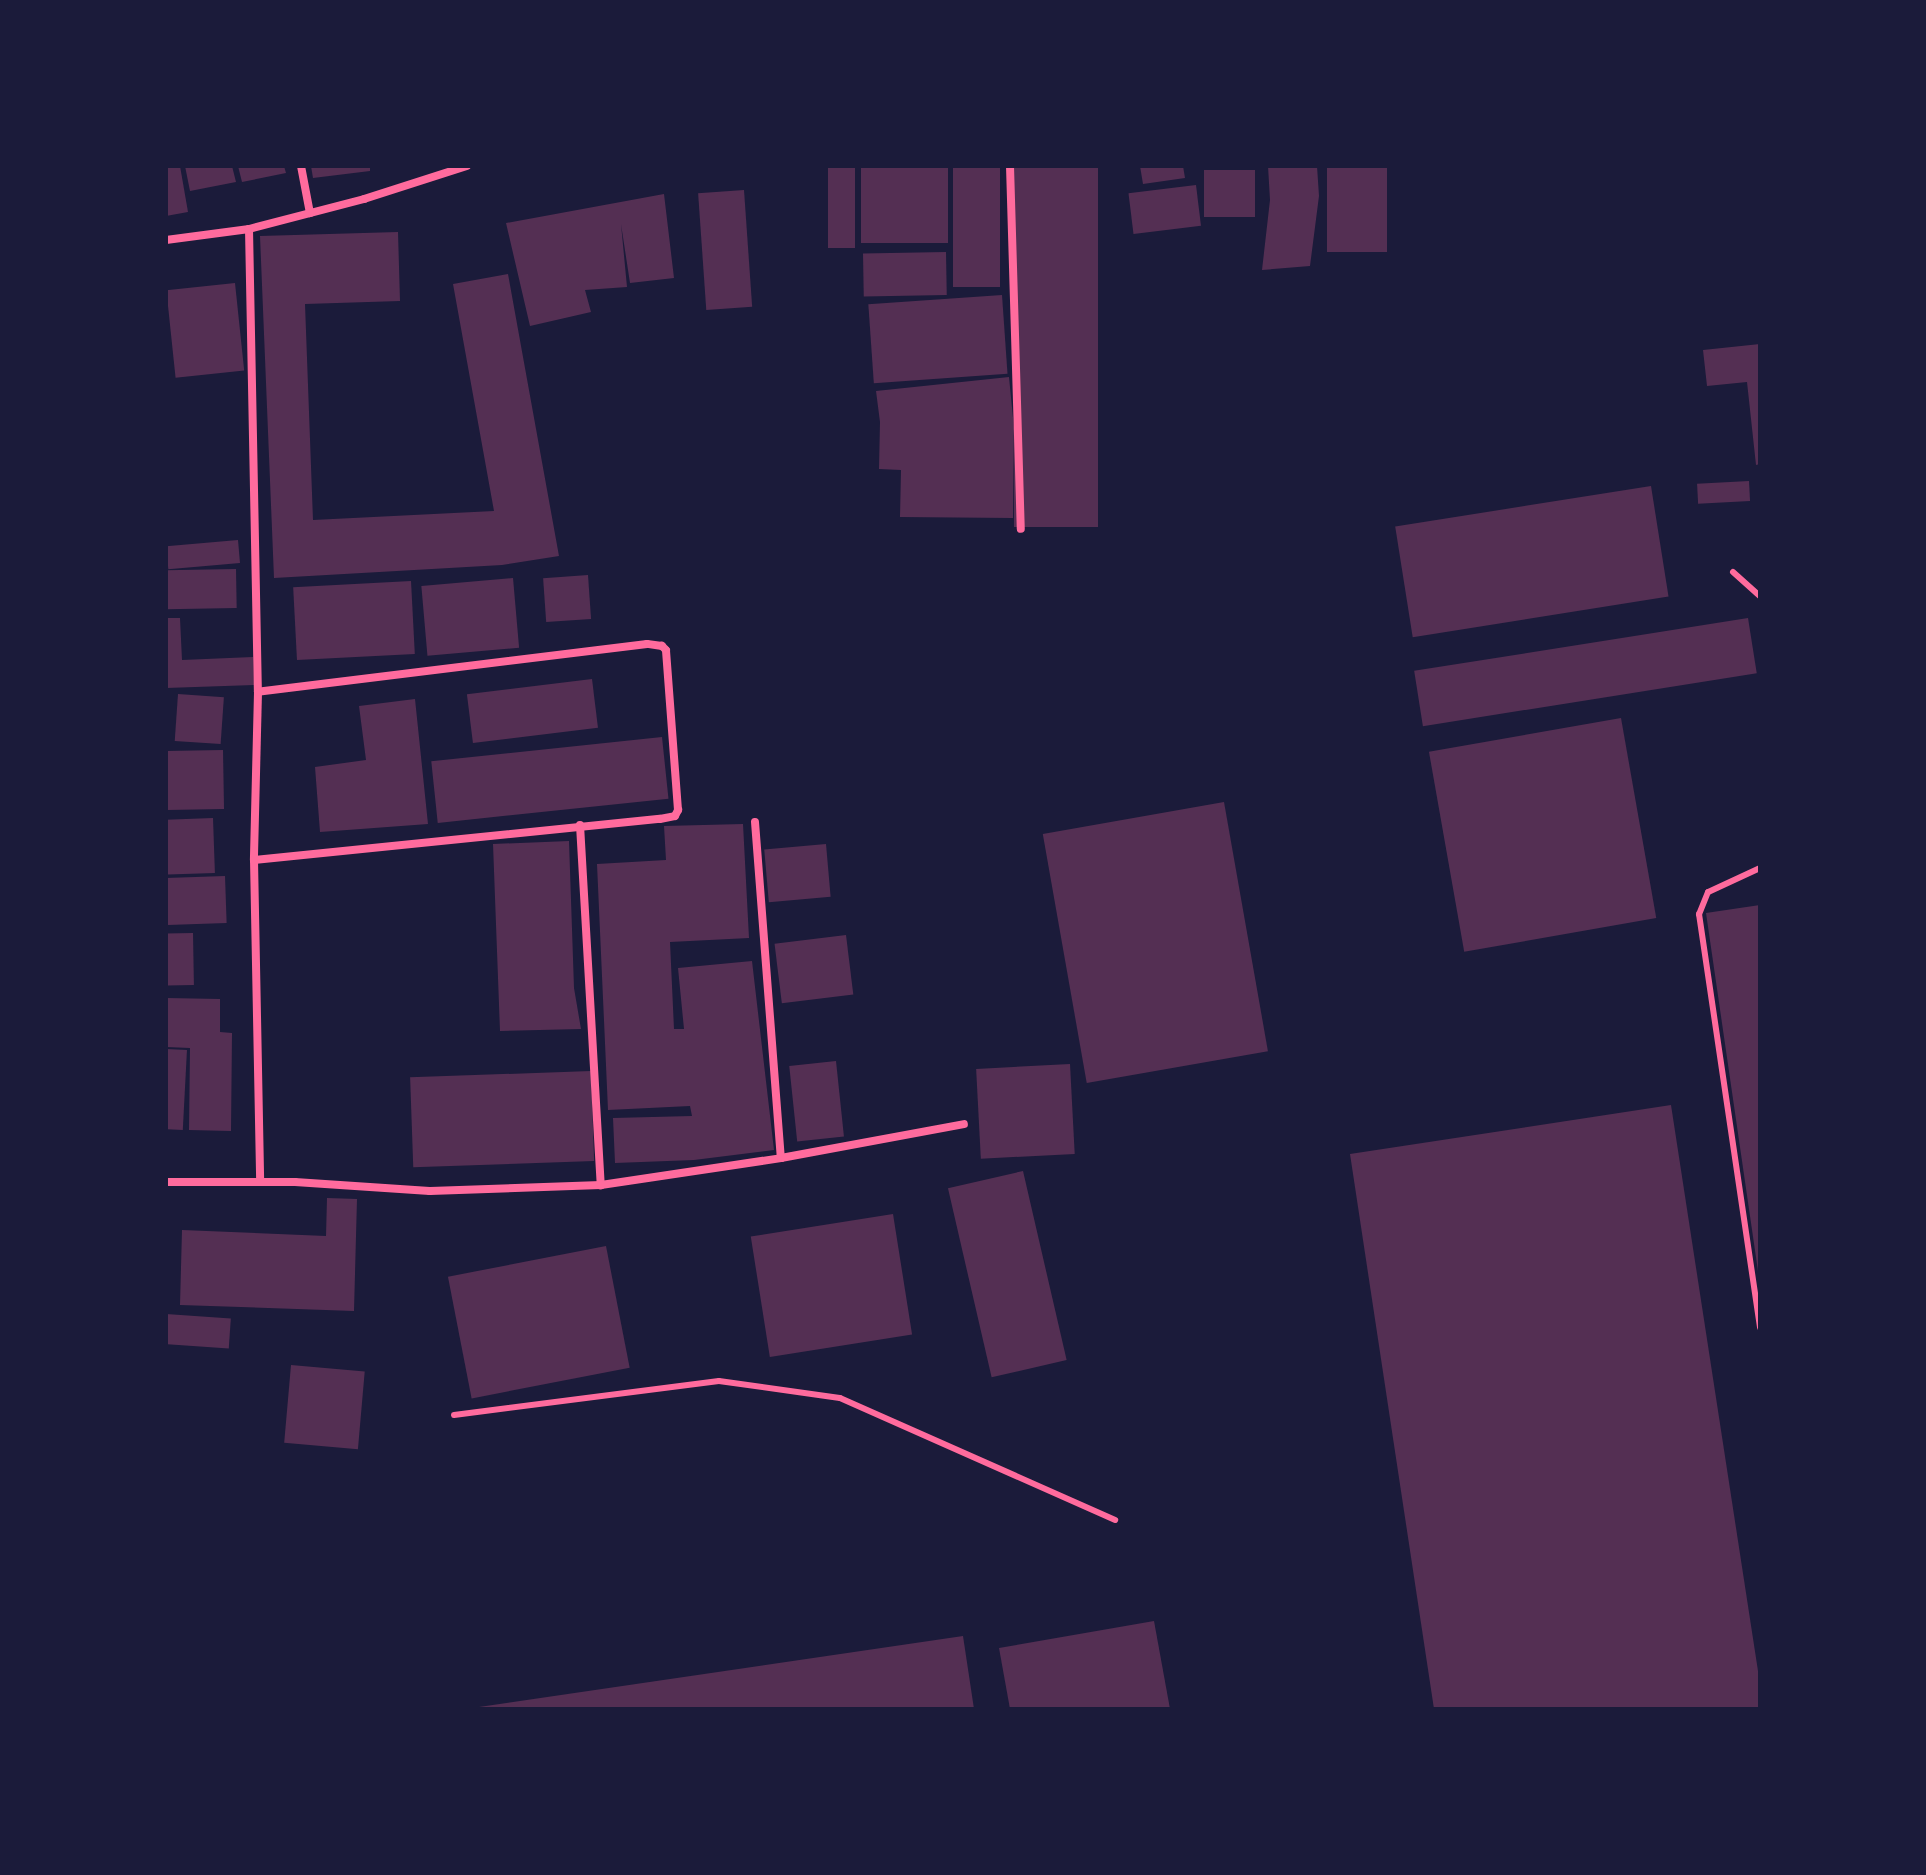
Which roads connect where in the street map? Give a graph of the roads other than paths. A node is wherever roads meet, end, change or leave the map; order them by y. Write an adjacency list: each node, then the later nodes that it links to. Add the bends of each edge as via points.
1 (301, 166): 4 (street)
2 (467, 166): 4 (street)
3 (1010, 166): 7 (street)
4 (310, 213): 5 (street)
5 (249, 229): 6 (street); 10 (street)
6 (166, 240)
7 (1021, 529)
8 (1733, 572): 9 (lane)
9 (1760, 596)
10 (258, 692): 12 (street, via 662,646 678,810 675,816 660,819); 13 (street)
11 (755, 822): 16 (street)
12 (580, 825): 13 (street); 19 (street)
13 (254, 860): 17 (street)
14 (1760, 868): 20 (lane, via 1708,892 1699,914)
15 (964, 1124): 16 (street)
16 (781, 1158): 19 (street)
17 (260, 1181): 18 (street); 19 (street, via 430,1191)
18 (166, 1182)
19 (601, 1185)
20 (1760, 1328)
21 (454, 1415): 22 (lane, via 719,1381 840,1398)
22 (1115, 1520)

